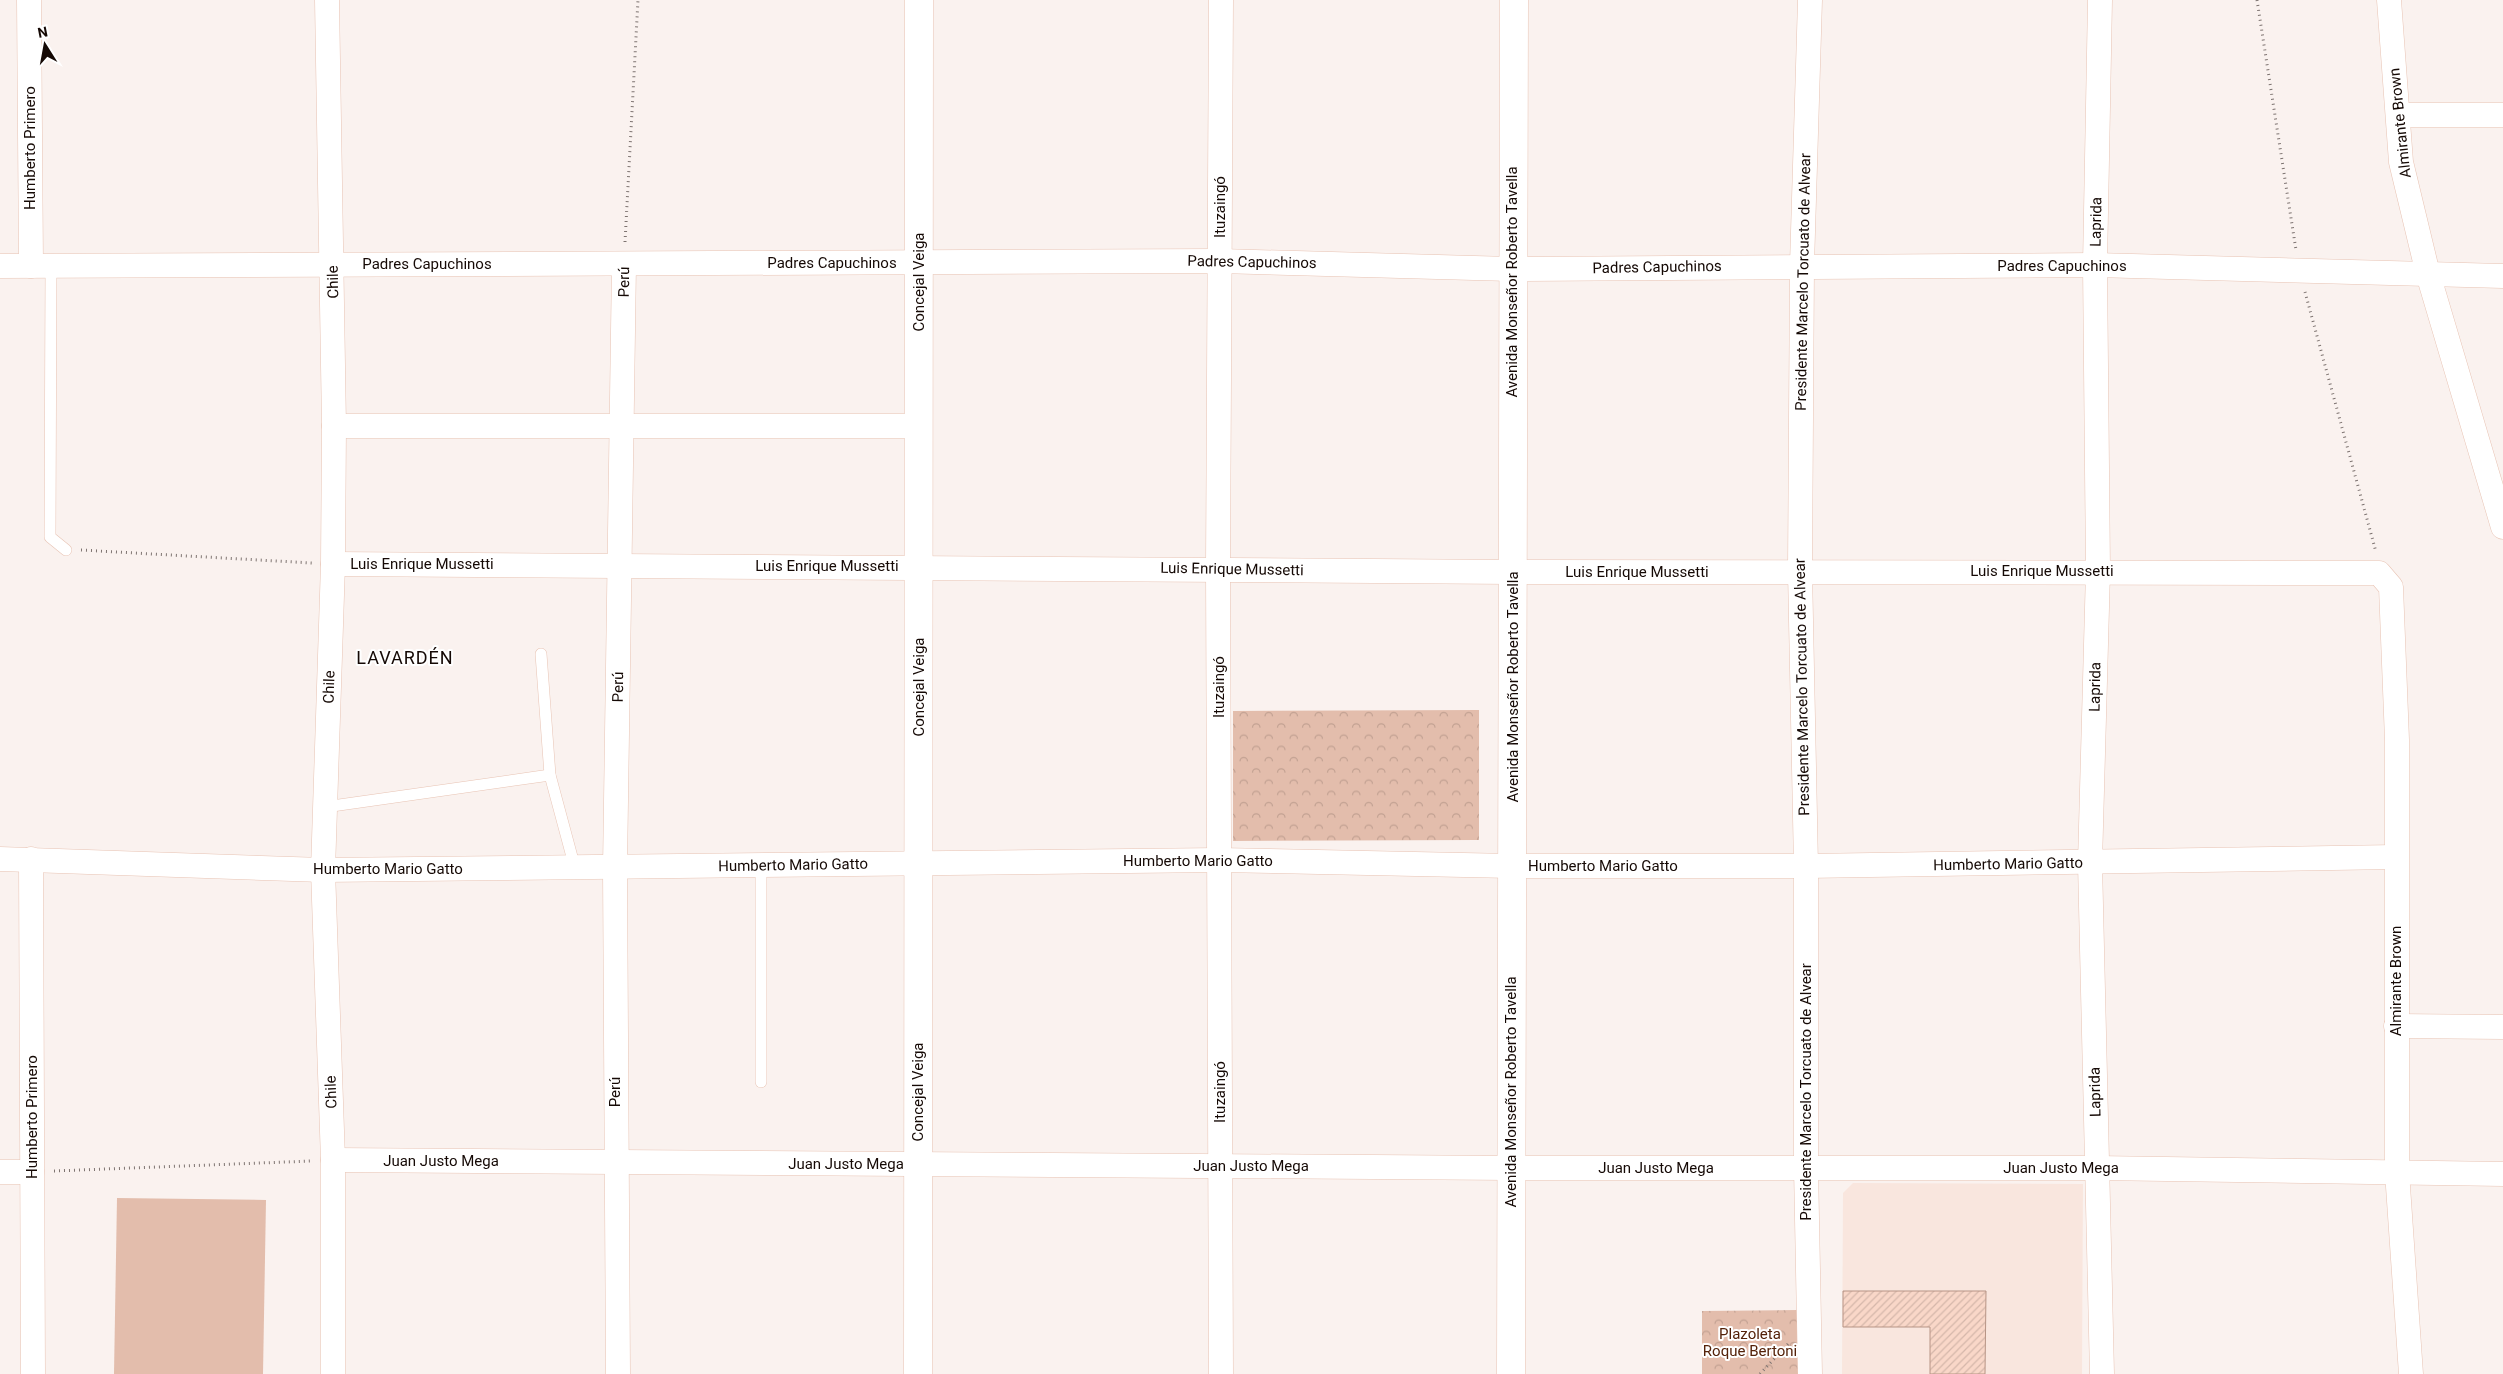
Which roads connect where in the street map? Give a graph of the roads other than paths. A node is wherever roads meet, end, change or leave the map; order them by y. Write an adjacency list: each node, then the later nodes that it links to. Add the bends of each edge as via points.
1 (29, 0): 18 (street, Humberto Primero)
2 (327, 0): 13 (street, Chile)
3 (919, 0): 12 (street, Concejal Veiga)
4 (1220, 0): 11 (street, Ituzaingó)
5 (1514, 0): 19 (street, Avenida Monseñor Roberto Tavella)
6 (1810, 0): 15 (street, Presidente Marcelo Torcuato de Alvear)
7 (2100, 0): 16 (street, Laprida)
8 (2389, 0): 9 (street, Almirante Brown)
9 (2399, 115): 10 (street); 20 (street, Almirante Brown, via 2401,162)
10 (2503, 116)
11 (1220, 261): 12 (street, Padres Capuchinos); 19 (street, Padres Capuchinos); 30 (street, Ituzaingó)
12 (919, 263): 14 (street, Padres Capuchinos); 24 (street, Concejal Veiga)
13 (332, 264): 14 (street, Padres Capuchinos); 18 (street, Padres Capuchinos); 22 (street, Chile)
14 (624, 264): 23 (street, Perú)
15 (1802, 265): 16 (street, Padres Capuchinos); 19 (street, Padres Capuchinos); 31 (street, Presidente Marcelo Torcuato de Alvear)
16 (2095, 265): 20 (street, Padres Capuchinos); 32 (street, Laprida)
17 (0, 266): 18 (street, Padres Capuchinos)
18 (41, 266): 26 (lane, via 50,537)
19 (1512, 269): 33 (street, Avenida Monseñor Roberto Tavella)
20 (2428, 274): 21 (street, Padres Capuchinos); 25 (street, Almirante Brown)
21 (2503, 276)
22 (334, 426): 23 (street); 27 (street, Chile)
23 (622, 426): 24 (street); 28 (street, Perú)
24 (919, 426): 29 (street, Concejal Veiga)
25 (2503, 527)
26 (66, 550)
27 (333, 564): 28 (street, Luis Enrique Mussetti); 37 (street, Chile)
28 (621, 564): 29 (street, Luis Enrique Mussetti); 48 (street, Perú)
29 (918, 566): 30 (street, Luis Enrique Mussetti); 42 (street, Concejal Veiga)
30 (1218, 568): 33 (street, Luis Enrique Mussetti); 41 (street, Ituzaingó)
31 (1800, 571): 32 (street, Luis Enrique Mussetti); 33 (street, Luis Enrique Mussetti); 46 (street, Presidente Marcelo Torcuato de Alvear)
32 (2098, 571): 34 (street, Luis Enrique Mussetti, via 2379,573); 43 (street, Laprida)
33 (1513, 572): 45 (street, Avenida Monseñor Roberto Tavella)
34 (2391, 587): 38 (street, Almirante Brown, via 2397,740)
35 (541, 654): 36 (lane)
36 (550, 775): 37 (lane); 47 (lane)
37 (325, 807): 49 (street, Chile)
38 (2395, 857): 43 (street, Humberto Mario Gatto); 50 (street, Almirante Brown)
39 (0, 860): 40 (street, Humberto Mario Gatto)
40 (31, 860): 49 (street, Humberto Mario Gatto); 61 (street, Humberto Primero)
41 (1219, 860): 42 (street, Humberto Mario Gatto); 45 (street, Humberto Mario Gatto); 56 (street, Ituzaingó)
42 (919, 862): 44 (street, Humberto Mario Gatto); 55 (street, Concejal Veiga)
43 (2090, 863): 46 (street, Humberto Mario Gatto); 59 (street, Laprida)
44 (761, 865): 48 (street, Humberto Mario Gatto); 52 (lane)
45 (1512, 866): 46 (street, Humberto Mario Gatto); 57 (street, Avenida Monseñor Roberto Tavella)
46 (1806, 866): 58 (street, Presidente Marcelo Torcuato de Alvear)
47 (575, 868): 48 (street, Humberto Mario Gatto); 49 (street, Humberto Mario Gatto)
48 (615, 868): 54 (street, Perú)
49 (323, 870): 53 (street, Chile)
50 (2396, 1026): 51 (street); 62 (street, Almirante Brown)
51 (2503, 1027)
52 (761, 1082)
53 (333, 1160): 54 (street, Juan Justo Mega); 65 (street, Chile)
54 (615, 1162): 55 (street, Juan Justo Mega); 66 (street, Perú)
55 (918, 1164): 56 (street, Juan Justo Mega); 67 (street, Concejal Veiga)
56 (1220, 1166): 57 (street, Juan Justo Mega); 68 (street, Ituzaingó)
57 (1511, 1168): 58 (street, Juan Justo Mega); 69 (street, Avenida Monseñor Roberto Tavella)
58 (1806, 1168): 59 (street, Juan Justo Mega); 70 (street, Presidente Marcelo Torcuato de Alvear)
59 (2096, 1168): 62 (street, Juan Justo Mega); 71 (street, Laprida)
60 (0, 1172): 61 (street)
61 (32, 1172): 64 (street, Humberto Primero)
62 (2397, 1172): 63 (street, Juan Justo Mega); 72 (street, Almirante Brown)
63 (2503, 1174)
64 (33, 1374)
65 (333, 1374)
66 (618, 1374)
67 (918, 1374)
68 (1221, 1374)
69 (1511, 1374)
70 (1810, 1374)
71 (2102, 1374)
72 (2411, 1374)

